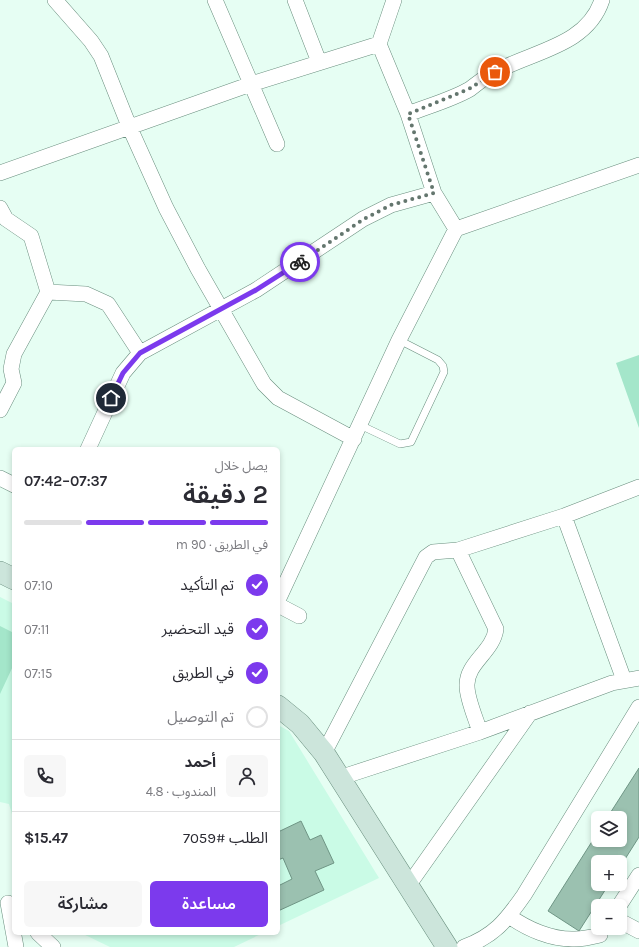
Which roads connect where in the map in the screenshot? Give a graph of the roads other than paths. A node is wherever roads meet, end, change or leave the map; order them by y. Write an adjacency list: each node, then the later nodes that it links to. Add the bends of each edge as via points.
1 (55, 0): 10 (street, via 101,56)
2 (215, 0): 8 (street)
3 (295, 0): 7 (street)
4 (394, 0): 6 (street)
5 (602, 0): 9 (street, via 589,25 564,43 495,72 456,95)
6 (379, 44): 7 (street); 9 (street)
7 (320, 62): 8 (street)
8 (251, 84): 10 (street); 11 (street)
9 (408, 114): 14 (street)
10 (129, 126): 13 (street); 18 (street, via 166,208)
11 (277, 144)
12 (639, 164): 16 (street)
13 (0, 173)
14 (434, 193): 16 (street); 18 (street, via 391,205 364,219 256,290)
15 (0, 208): 17 (street, via 6,219 31,236)
16 (456, 229): 19 (street)
17 (48, 292): 20 (street, via 86,294 108,304); 21 (street, via 14,354 11,369 14,383)
18 (222, 309): 20 (street); 23 (street, via 270,392)
19 (399, 340): 22 (street); 22 (lane, via 438,360 444,372 411,442 400,444)
20 (140, 353): 24 (street, via 123,373)
21 (0, 410)
22 (360, 425): 23 (street)
23 (354, 439): 32 (street)
24 (89, 447)
25 (0, 478): 26 (street)
26 (12, 484)
27 (639, 488): 28 (street)
28 (564, 516): 29 (street); 36 (street)
29 (458, 550): 40 (street, via 496,629 491,645 472,667 468,677 467,688); 41 (street, via 433,552 426,557)
30 (0, 572): 31 (street)
31 (12, 578)
32 (280, 596)
33 (280, 606): 34 (street)
34 (299, 616)
35 (639, 678): 36 (street)
36 (624, 680): 39 (street)
37 (639, 707): 47 (street)
38 (280, 708): 41 (street, via 300,724)
39 (530, 713): 40 (street); 44 (street)
40 (480, 732): 42 (street)
41 (324, 753): 42 (street)
42 (338, 778): 44 (street, via 356,802)
43 (639, 875): 45 (street)
44 (408, 886): 56 (street)
45 (624, 899)
46 (7, 902): 49 (street)
47 (509, 916): 53 (street, via 528,927 561,938); 57 (street, via 484,939)
48 (627, 925): 50 (street)
49 (12, 927)
50 (639, 931)
51 (14, 935): 54 (street)
52 (40, 935): 55 (street)
53 (597, 940)
54 (16, 947)
55 (53, 947)
56 (447, 947)
57 (464, 947)

